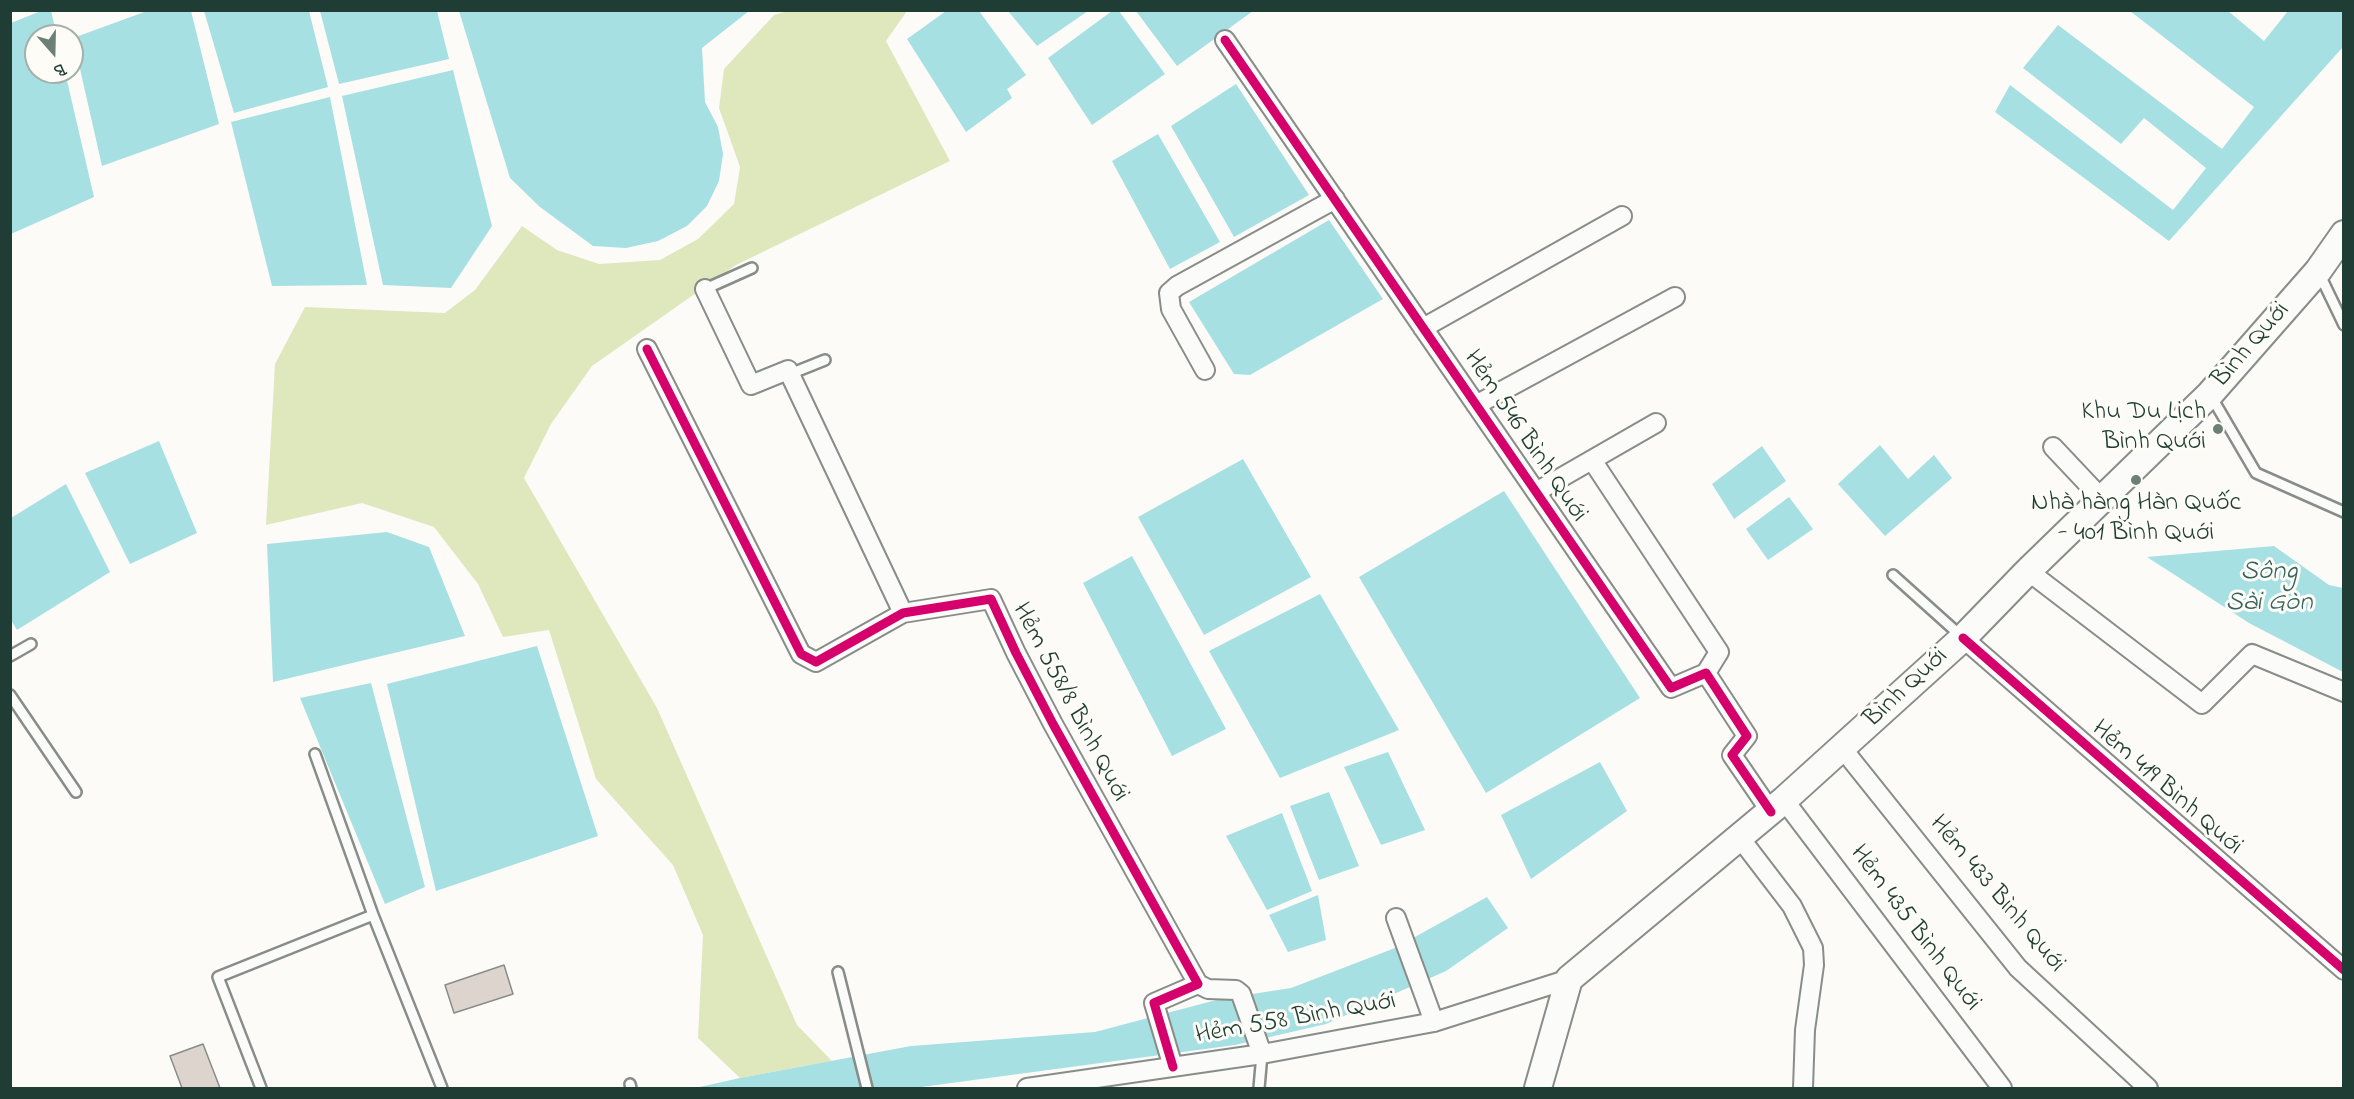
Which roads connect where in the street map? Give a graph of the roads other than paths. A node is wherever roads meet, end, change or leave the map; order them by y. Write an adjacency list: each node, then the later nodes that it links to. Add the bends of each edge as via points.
1 (1226, 40): 2 (street, Hẻm 546 Bình Quới)
2 (1335, 199): 10 (street, Hẻm 546 Bình Quới); 13 (street, via 1169,293 1171,309)
3 (1622, 216): 10 (street)
4 (2343, 234): 6 (main road, Bình Quới)
5 (752, 268): 7 (lane)
6 (2318, 271): 9 (lane); 15 (main road, Bình Quới)
7 (705, 290): 14 (street, via 751,385 788,370)
8 (1675, 297): 16 (street)
9 (2343, 326)
10 (1423, 328): 16 (street, Hẻm 546 Bình Quới)
11 (647, 349): 25 (street, Hẻm 558/8 Bình Quới, via 801,654 816,662)
12 (825, 360): 14 (lane)
13 (1205, 370)
14 (790, 374): 25 (street)
15 (2210, 394): 21 (main road, Bình Quới); 22 (lane, via 2256,473)
16 (1476, 405): 20 (street, Hẻm 546 Bình Quới)
17 (1656, 423): 19 (street)
18 (2053, 447): 21 (street)
19 (1592, 460): 20 (street); 29 (street, via 1719,652)
20 (1536, 492): 29 (street, Hẻm 546 Bình Quới, via 1671,688)
21 (2102, 499): 23 (main road, Bình Quới)
22 (2343, 512)
23 (2028, 571): 26 (main road, Bình Quới); 30 (street, via 2202,704 2252,654)
24 (1893, 575): 26 (lane)
25 (903, 613): 42 (street, Hẻm 558/8 Bình Quới, via 990,595 1053,724)
26 (1956, 631): 32 (main road, Bình Quới); 39 (street, Hẻm 419 Bình Quới)
27 (32, 644): 28 (lane)
28 (10, 656)
29 (1706, 673): 35 (street, via 1747,736 1732,755)
30 (2343, 692)
31 (10, 695): 34 (lane)
32 (1842, 748): 35 (main road, Bình Quới); 55 (street, Hẻm 433 Bình Quới, via 2018,968)
33 (315, 754): 37 (lane)
34 (76, 792)
35 (1778, 806): 36 (main road, Bình Quới); 54 (street, Hẻm 435 Bình Quới)
36 (1740, 838): 41 (main road, Bình Quới); 53 (street, via 1792,906 1813,948)
37 (373, 915): 47 (lane, via 218,977); 48 (lane)
38 (1396, 918): 43 (street)
39 (2343, 970)
40 (838, 972): 49 (lane)
41 (1569, 980): 43 (street, Hẻm 558 Bình Quới); 52 (main road)
42 (1198, 984): 44 (street, via 1208,989 1236,990 1243,997); 45 (street, via 1154,1003)
43 (1434, 1022): 44 (street, Hẻm 558 Bình Quới)
44 (1261, 1050): 45 (street, Hẻm 558 Bình Quới); 51 (lane)
45 (1172, 1063): 46 (street, Hẻm 558 Bình Quới)
46 (1143, 1080): 50 (street, Hẻm 558 Bình Quới)
47 (261, 1089)
48 (442, 1089)
49 (867, 1089)
50 (1027, 1089)
51 (1259, 1089)
52 (1538, 1089)
53 (1803, 1089)
54 (2002, 1089)
55 (2148, 1089)

